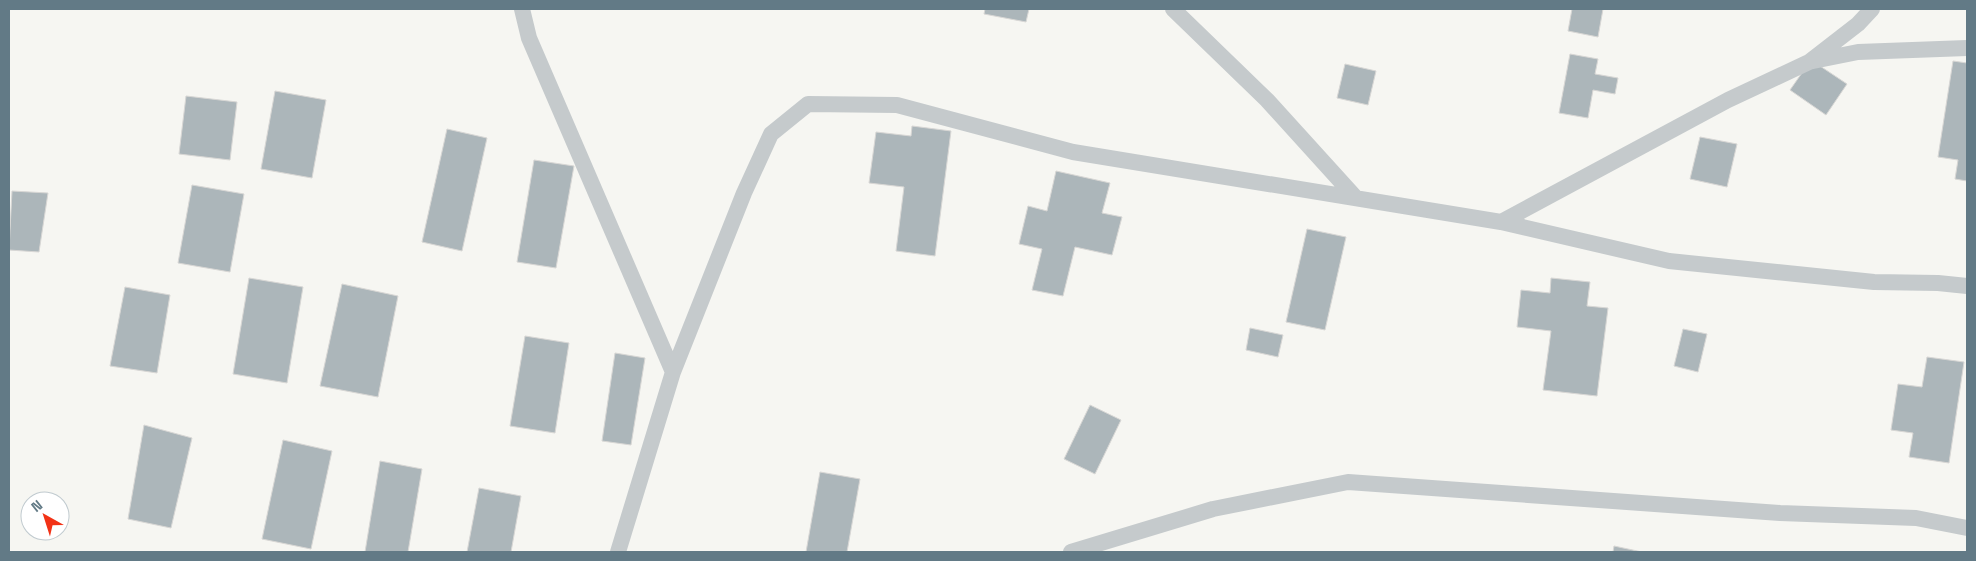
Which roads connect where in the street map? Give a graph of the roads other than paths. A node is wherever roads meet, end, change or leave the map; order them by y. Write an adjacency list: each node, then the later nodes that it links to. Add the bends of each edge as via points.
1 (522, 9): 9 (lane, via 529,38)
2 (1173, 9): 6 (lane, via 1267,100)
3 (1872, 9): 5 (lane)
4 (1967, 48): 5 (lane, via 1858,52)
5 (1809, 62): 7 (lane, via 1728,100)
6 (1354, 197): 7 (lane); 9 (lane, via 1073,152 897,105 808,104 771,134 744,193)
7 (1501, 222): 8 (lane, via 1669,261 1874,282)
8 (1967, 286)
9 (673, 372): 11 (lane)
10 (1967, 528): 12 (lane, via 1916,518 1780,513 1348,482 1213,509)
11 (618, 552)
12 (1071, 552)

